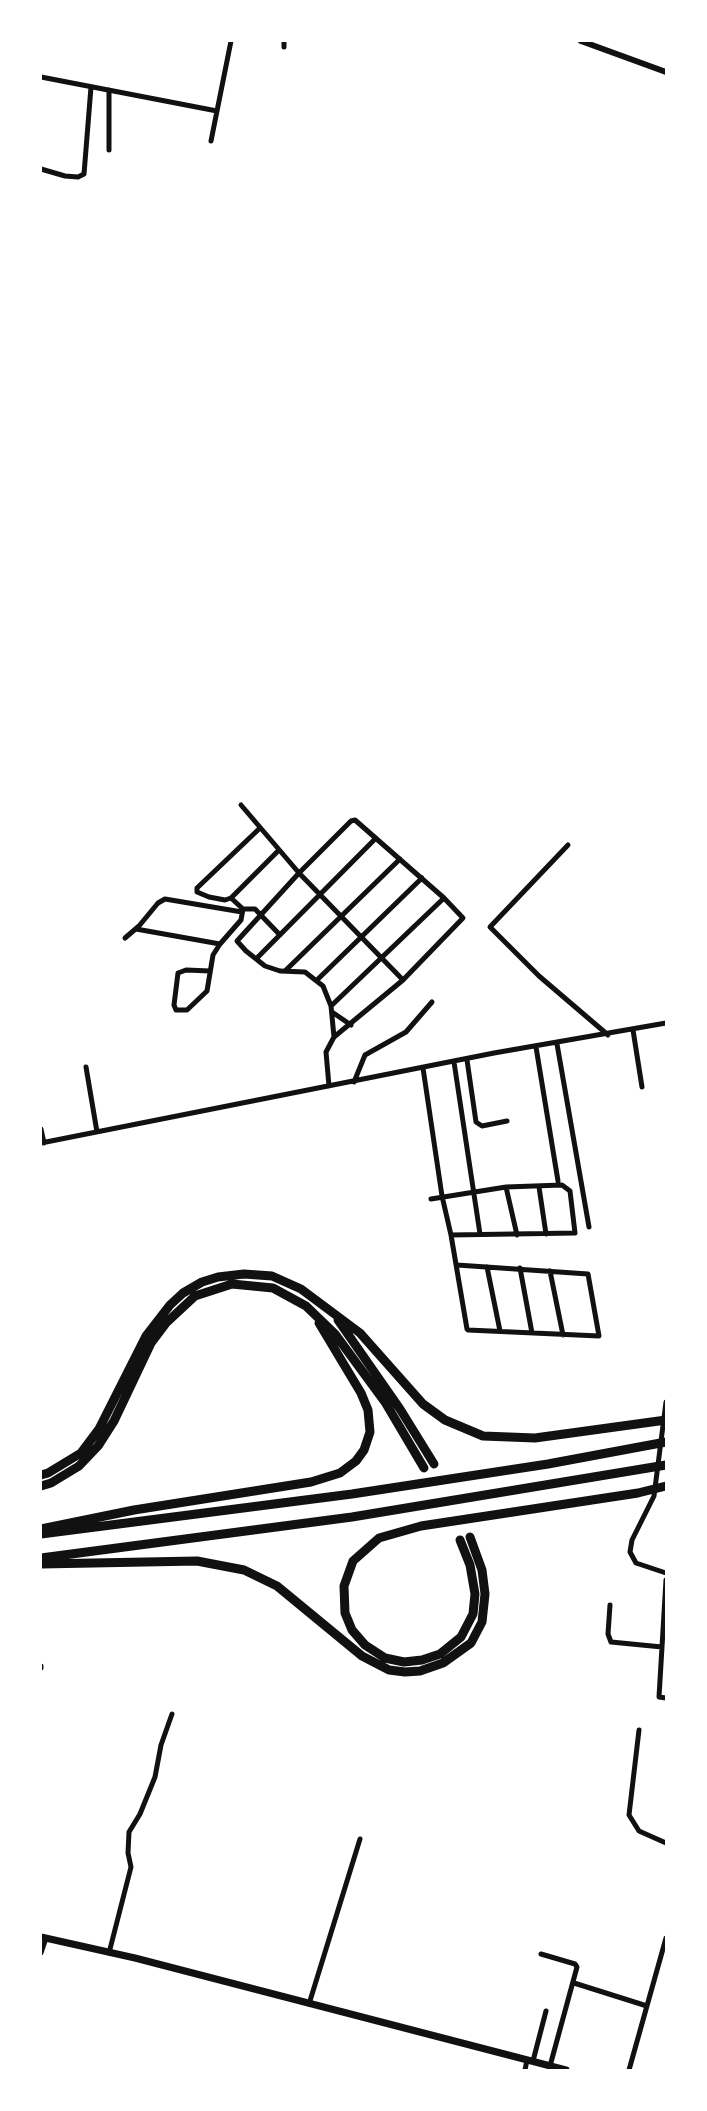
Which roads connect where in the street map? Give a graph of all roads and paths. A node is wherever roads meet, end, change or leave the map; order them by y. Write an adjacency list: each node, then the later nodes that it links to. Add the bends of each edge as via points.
1 (231, 41): 7 (street)
2 (580, 41): 3 (street)
3 (666, 72)
4 (41, 77): 5 (street)
5 (91, 87): 6 (street); 10 (street, via 84,174 66,176)
6 (109, 90): 7 (street); 9 (street)
7 (217, 111): 8 (street)
8 (211, 142)
9 (109, 150)
10 (41, 169)
11 (241, 805): 12 (street)
12 (260, 828): 15 (street); 20 (street, via 197,888 197,892 209,897)
13 (376, 838): 16 (street); 17 (street, via 358,821 352,820); 19 (street)
14 (568, 845): 41 (street, via 490,927 539,976)
15 (279, 850): 17 (street); 20 (street)
16 (400, 859): 18 (street); 24 (street)
17 (299, 873): 19 (street); 23 (street)
18 (422, 878): 21 (street); 27 (street)
19 (320, 894): 24 (street); 26 (street)
20 (231, 898): 22 (street)
21 (444, 898): 30 (street); 35 (street, via 464,918)
22 (243, 910): 23 (street, via 251,907); 25 (street, via 165,899); 29 (street, via 241,920)
23 (259, 914): 26 (street); 31 (street, via 237,941)
24 (342, 916): 27 (street); 33 (street)
25 (136, 929): 28 (street); 29 (street)
26 (280, 935): 31 (street)
27 (363, 937): 30 (street); 34 (street)
28 (125, 938)
29 (220, 944): 32 (street)
30 (383, 958): 35 (street); 37 (street)
31 (256, 960): 33 (street, via 270,968)
32 (210, 971): 32 (street, via 203,997 187,1010 176,1010 178,973)
33 (286, 971): 34 (street, via 305,972)
34 (317, 980): 37 (street, via 327,993)
35 (403, 980): 39 (street)
36 (432, 1002): 49 (street, via 406,1032 365,1055)
37 (332, 1009): 39 (street); 42 (street)
38 (666, 1023): 40 (street)
39 (350, 1025): 42 (street)
40 (633, 1030): 41 (street); 51 (street)
41 (608, 1035): 43 (street)
42 (334, 1037): 50 (street, via 326,1052)
43 (557, 1044): 44 (street); 62 (street)
44 (536, 1047): 45 (street); 56 (street)
45 (467, 1060): 46 (street); 52 (street, via 476,1122 482,1126)
46 (454, 1062): 48 (street); 59 (street)
47 (86, 1067): 54 (street)
48 (423, 1068): 49 (street); 60 (street)
49 (354, 1082): 50 (street)
50 (329, 1086): 54 (street)
51 (642, 1087)
52 (507, 1121)
53 (41, 1129): 55 (street)
54 (96, 1132): 55 (street)
55 (43, 1143)
56 (558, 1181)
57 (506, 1187): 58 (street); 59 (street); 65 (street)
58 (539, 1188): 64 (street); 64 (street, via 567,1187 575,1220 575,1233)
59 (474, 1191): 60 (street); 63 (street)
60 (442, 1196): 61 (street); 66 (street)
61 (431, 1198)
62 (589, 1227)
63 (480, 1234): 65 (street); 66 (street)
64 (546, 1234): 65 (street)
65 (516, 1235)
66 (452, 1236): 67 (street)
67 (457, 1265): 68 (street); 73 (street, via 468,1330)
68 (487, 1267): 69 (street); 73 (street)
69 (520, 1268): 70 (street); 74 (street)
70 (550, 1271): 75 (street); 75 (street, via 589,1275 599,1336)
71 (332, 1312): 77 (highway, via 360,1333 424,1404 445,1420 483,1436 535,1438); 79 (highway); 82 (highway, via 301,1289 272,1276 244,1274 202,1282 170,1305 146,1336 99,1429 80,1453)
72 (314, 1315): 81 (highway, via 335,1334 385,1402); 83 (highway, via 306,1306 273,1288 250,1284 219,1287 195,1296 166,1323 152,1343 114,1421 98,1446 79,1466); 85 (highway, via 368,1410 370,1432 364,1450 351,1465 325,1480 134,1510)
73 (500, 1331): 74 (street)
74 (532, 1332): 75 (street)
75 (562, 1335)
76 (666, 1402): 91 (street, via 654,1496 632,1540 630,1552 636,1563)
77 (666, 1420)
78 (666, 1442): 86 (highway, via 352,1494)
79 (434, 1464)
80 (666, 1465): 89 (highway, via 352,1517)
81 (424, 1468)
82 (41, 1475)
83 (41, 1486)
84 (666, 1486): 88 (highway, via 422,1526 380,1538 353,1561 344,1586 345,1613 352,1630 365,1645 385,1658 404,1662 440,1654 461,1636 472,1614 475,1594 470,1565)
85 (41, 1529)
86 (41, 1534)
87 (470, 1537): 90 (highway, via 482,1570 485,1594 482,1622 471,1643 443,1663 405,1672 389,1670 362,1656 277,1586 244,1570 197,1560)
88 (460, 1540)
89 (41, 1558)
90 (41, 1564)
91 (666, 1573)
92 (666, 1580): 94 (street)
93 (610, 1604): 94 (street, via 608,1634 611,1642)
94 (662, 1647): 95 (street, via 659,1697)
95 (666, 1698)
96 (172, 1714): 103 (street, via 148,1794 129,1832 131,1867)
97 (640, 1730): 99 (street, via 629,1815 639,1831)
98 (360, 1839): 106 (street)
99 (666, 1843)
100 (44, 1937): 102 (street); 103 (main road)
101 (666, 1938): 107 (street)
102 (41, 1953)
103 (109, 1953): 106 (main road)
104 (541, 1954): 105 (street, via 575,1964)
105 (574, 1983): 107 (street); 110 (street)
106 (309, 2004): 109 (main road)
107 (647, 2006): 113 (street)
108 (546, 2011): 109 (street)
109 (530, 2060): 110 (main road); 111 (street)
110 (555, 2068): 112 (main road)
111 (525, 2070)
112 (566, 2070)
113 (629, 2070)

